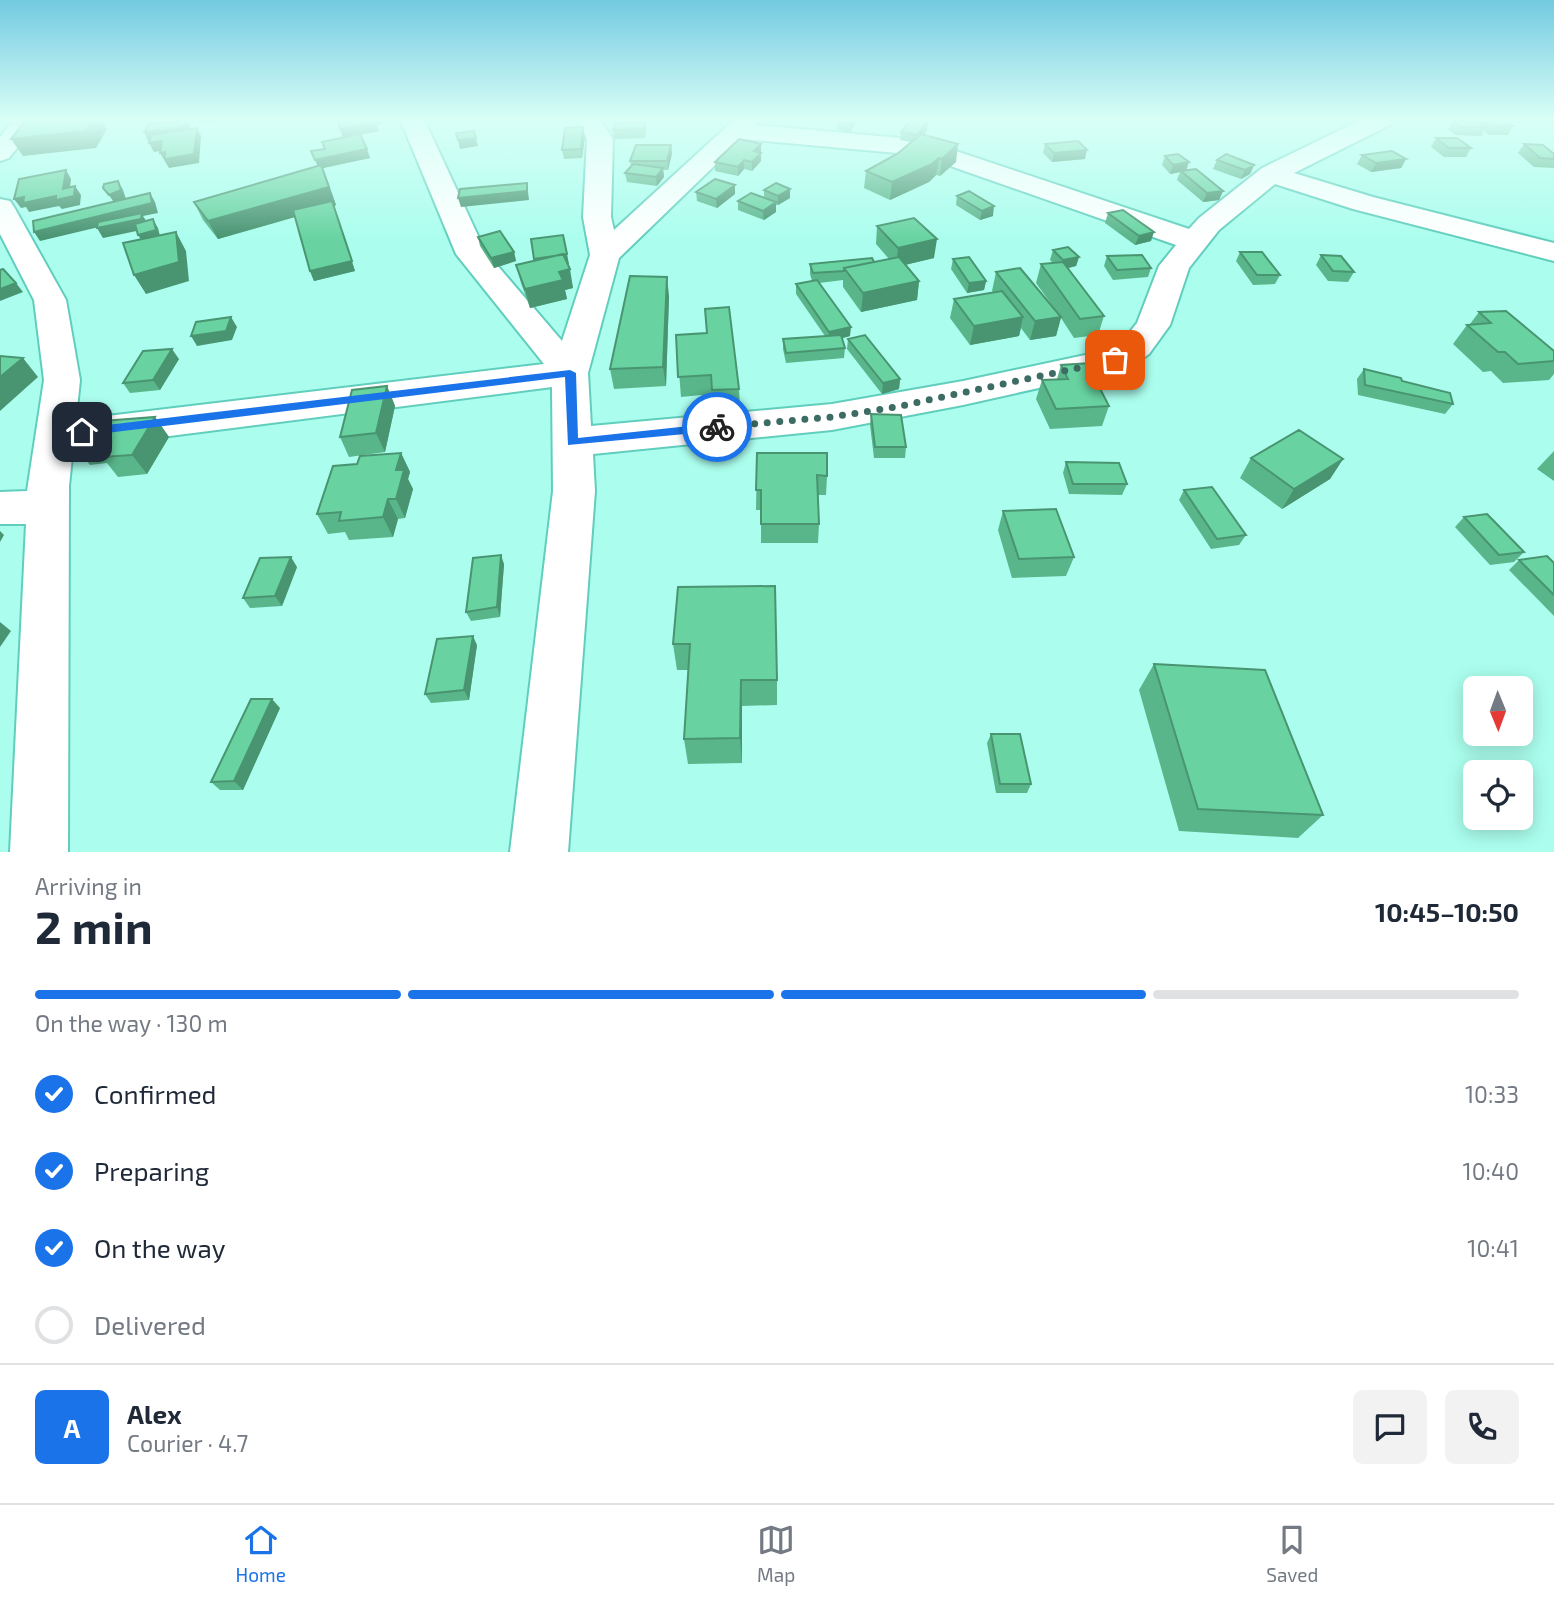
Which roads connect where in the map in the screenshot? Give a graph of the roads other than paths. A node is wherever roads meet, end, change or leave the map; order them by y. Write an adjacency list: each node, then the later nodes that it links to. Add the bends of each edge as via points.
1 (429, 159): 11 (street, via 471,254)
2 (599, 159): 10 (street, via 597,217)
3 (707, 159): 10 (street)
4 (954, 159): 8 (street)
5 (1302, 159): 6 (street)
6 (1271, 174): 8 (street); 9 (street, via 1363,203)
7 (0, 207): 12 (street, via 50,300 62,380)
8 (1195, 241): 13 (street, via 1174,266 1153,326 1137,346 1115,360 832,417)
9 (1554, 252)
10 (605, 256): 11 (street)
11 (570, 373): 12 (street); 13 (street)
12 (55, 435): 14 (street)
13 (572, 442): 17 (street, via 574,491)
14 (47, 507): 15 (street); 16 (street)
15 (0, 508)
16 (39, 852)
17 (539, 852)

